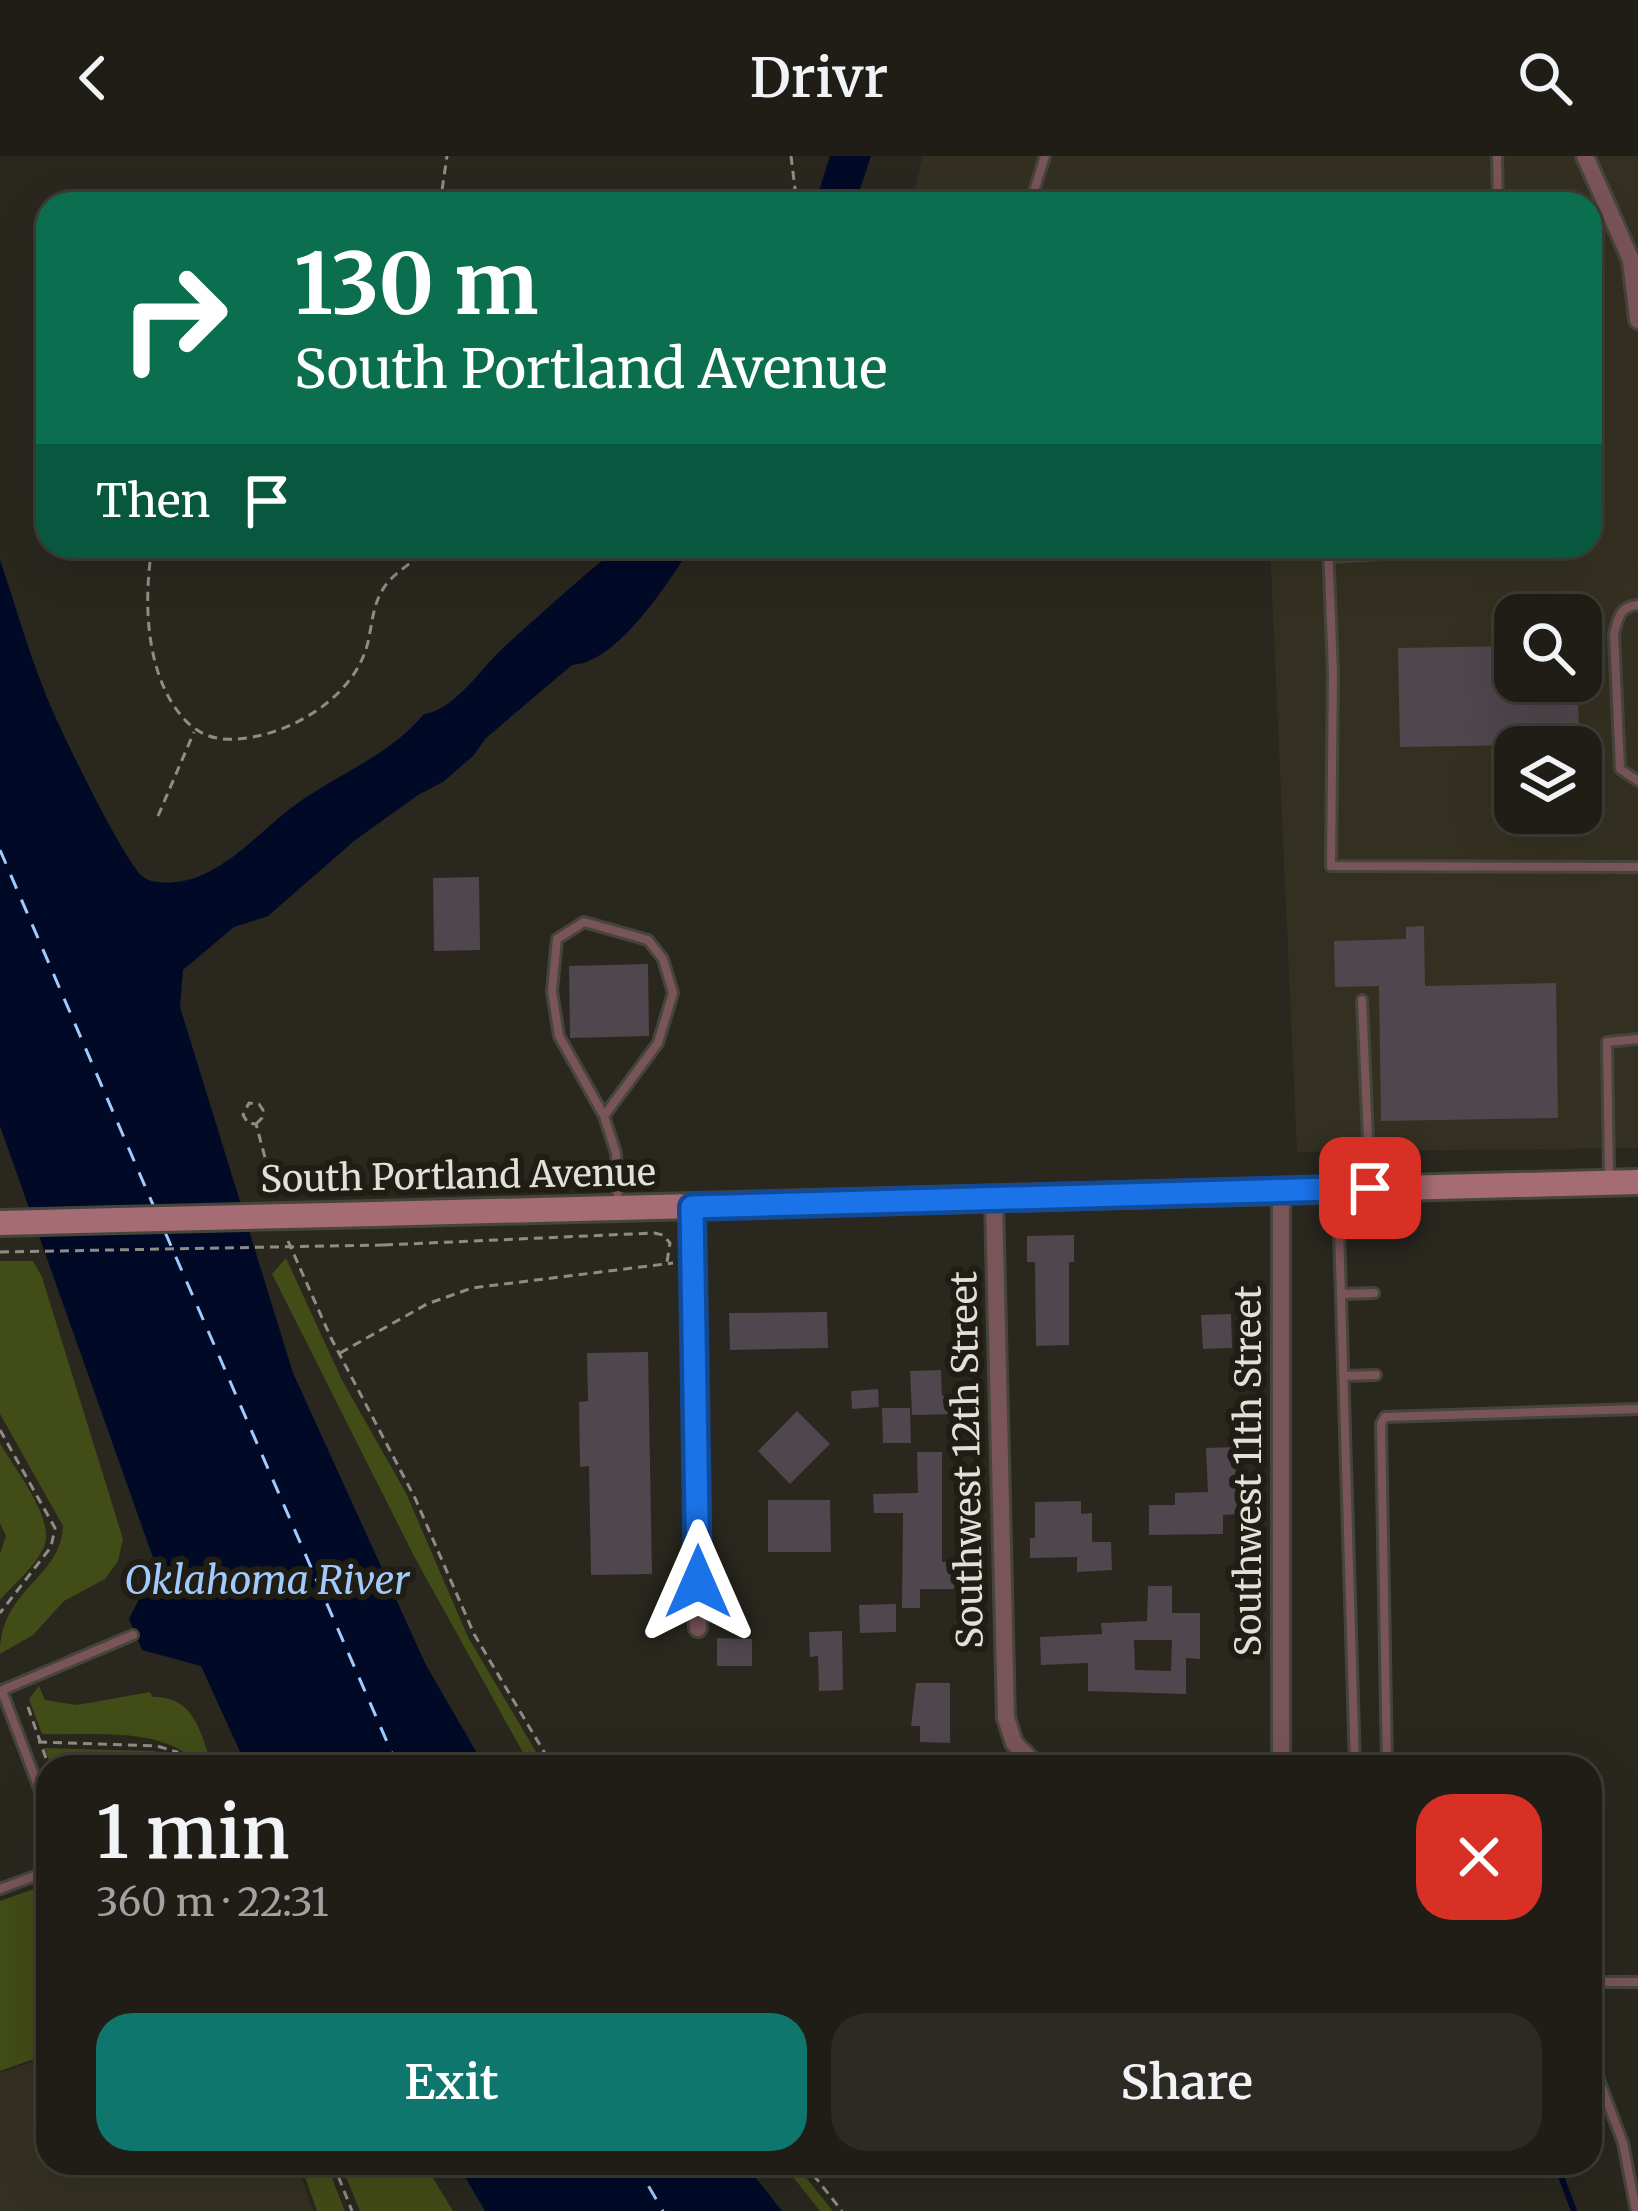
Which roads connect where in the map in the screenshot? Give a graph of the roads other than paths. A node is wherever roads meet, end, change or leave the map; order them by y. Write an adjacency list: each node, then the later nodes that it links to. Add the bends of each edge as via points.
1 (1045, 156): 4 (lane)
2 (1497, 156): 5 (lane)
3 (1585, 156): 6 (street)
4 (1034, 192)
5 (1498, 192)
6 (1601, 192)
7 (1602, 194): 8 (street, via 1631,260)
8 (1638, 320)
9 (1328, 558): 12 (lane, via 1331,866)
10 (1638, 604): 11 (lane, via 1619,614 1614,634 1620,769)
11 (1638, 782)
12 (1638, 867)
13 (1362, 1000): 18 (lane)
14 (1638, 1039): 17 (lane, via 1606,1042)
15 (604, 1116): 15 (lane, via 559,1036 552,991 557,939 584,922 648,940 673,993 658,1043); 23 (lane, via 616,1153)
16 (1638, 1182): 17 (main road, South Portland Avenue)
17 (1609, 1183): 18 (main road, South Portland Avenue)
18 (1370, 1188): 20 (main road, South Portland Avenue)
19 (1280, 1189): 20 (main road, South Portland Avenue); 21 (main road, South Portland Avenue); 34 (street, Southwest 11th Street)
20 (1337, 1189): 26 (lane)
21 (994, 1201): 22 (main road, South Portland Avenue); 33 (street, Southwest 12th Street, via 1006,1718)
22 (692, 1207): 23 (main road, South Portland Avenue); 30 (street)
23 (618, 1209): 24 (main road, South Portland Avenue, bridge)
24 (0, 1223)
25 (1374, 1293): 26 (lane)
26 (1343, 1294): 27 (lane)
27 (1345, 1376): 28 (lane); 35 (lane)
28 (1376, 1376)
29 (1638, 1409): 36 (lane, via 1385,1418)
30 (698, 1628)
31 (134, 1635): 32 (lane)
32 (1, 1691): 37 (lane)
33 (1026, 1755)
34 (1280, 1755)
35 (1355, 1755)
36 (1387, 1755)
37 (36, 1781)
38 (36, 1876): 39 (lane)
39 (0, 1889)
40 (1602, 1982): 41 (lane)
41 (1638, 1982)
42 (1602, 2088): 43 (lane)
43 (1621, 2139): 44 (lane); 45 (lane)
44 (1638, 2139)
45 (1636, 2211)

